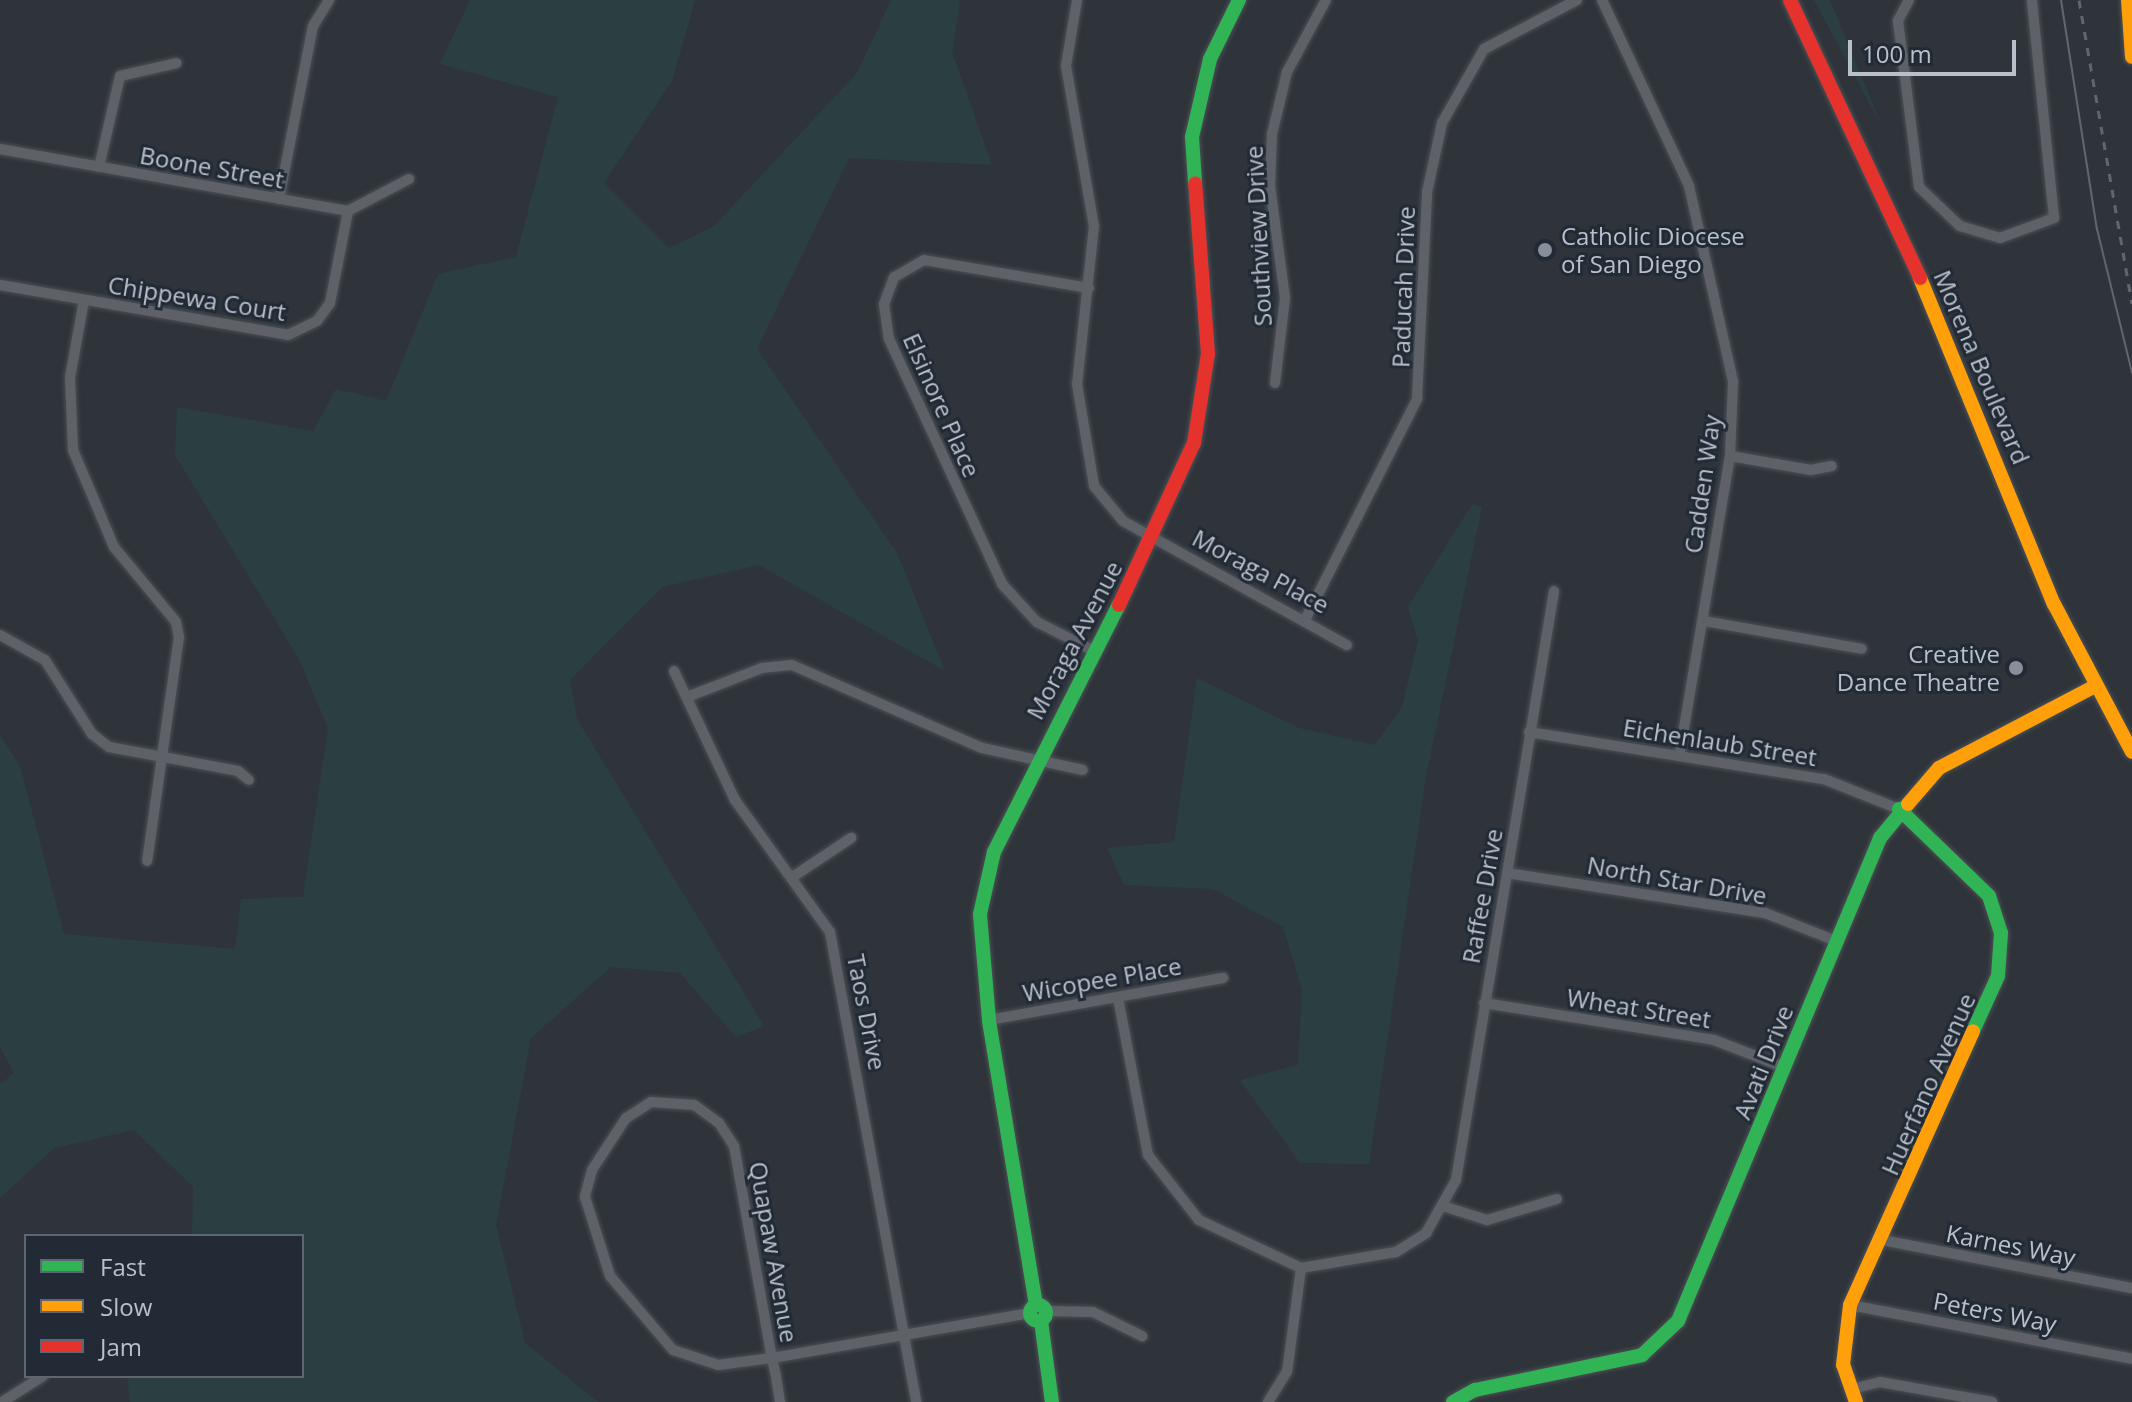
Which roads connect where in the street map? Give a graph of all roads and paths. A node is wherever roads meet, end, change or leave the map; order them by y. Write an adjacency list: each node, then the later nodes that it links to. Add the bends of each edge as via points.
1 (329, 0): 16 (street, via 313,26)
2 (1077, 0): 19 (street, Moraga Place, via 1066,66 1094,226)
3 (1239, 0): 24 (main road, Moraga Avenue, via 1210,59 1192,137 1208,354 1204,399 1174,496)
4 (1326, 0): 21 (street, Southview Drive, via 1287,72 1272,134 1270,186 1285,298)
5 (1577, 0): 26 (street, Paducah Drive, via 1484,49 1442,123 1427,192 1417,399)
6 (1602, 0): 22 (street, Cadden Way, via 1689,186 1730,362)
7 (1790, 0): 33 (main road, Morena Boulevard, via 1962,367)
8 (1909, 0): 9 (street, via 1898,21 1919,187 1960,226 2000,238 2054,218)
9 (2032, 0)
10 (2128, 0): 11 (main road)
11 (2132, 57)
12 (177, 63): 14 (street, via 120,76)
13 (0, 149): 14 (street, Boone Street)
14 (99, 167): 16 (street, Boone Street)
15 (409, 179): 17 (street)
16 (279, 199): 17 (street, Boone Street)
17 (348, 211): 20 (street, Chippewa Court, via 330,303 317,321 288,335)
18 (0, 285): 20 (street, Chippewa Court)
19 (1089, 288): 24 (street, Moraga Place, via 1077,384 1094,486 1123,521); 31 (street, Elsinore Place, via 924,260 894,277 884,304 889,339 1002,584 1037,622)
20 (84, 300): 38 (street, via 70,378 73,450 114,547 176,622)
21 (1275, 383)
22 (1730, 456): 23 (street, via 1811,470); 27 (street, Cadden Way)
23 (1832, 466)
24 (1153, 537): 26 (street, Moraga Place); 31 (main road, Moraga Avenue)
25 (1554, 591): 35 (street, Raffee Drive)
26 (1306, 618): 29 (street, Moraga Place)
27 (1704, 621): 30 (street); 37 (street, Cadden Way)
28 (0, 635): 38 (street, via 45,660 92,734 118,751)
29 (1347, 645)
30 (1862, 649)
31 (1092, 650): 39 (main road, Moraga Avenue)
32 (674, 671): 34 (street, Taos Drive)
33 (2093, 687): 36 (main road, Morena Boulevard); 42 (main road, Avati Drive, via 1939,768)
34 (687, 697): 39 (street, via 762,668 792,665 902,718); 46 (street, Taos Drive, via 735,800)
35 (1529, 732): 37 (street, Eichenlaub Street); 45 (street, Raffee Drive)
36 (2132, 752)
37 (1679, 756): 42 (street, Eichenlaub Street, via 1824,779)
38 (160, 758): 41 (street, via 238,771); 44 (street)
39 (1036, 759): 40 (street); 51 (main road, Moraga Avenue, via 985,885 980,947)
40 (1083, 770)
41 (249, 780)
42 (1899, 809): 47 (main road, Avati Drive); 55 (main road, Huerfano Avenue, via 1989,896 2001,933 1998,976 1983,1020)
43 (851, 838): 46 (street)
44 (147, 861)
45 (1507, 873): 47 (street, North Star Drive, via 1765,913); 50 (street, Raffee Drive)
46 (794, 876): 60 (street, Taos Drive, via 830,932 841,969)
47 (1836, 941): 52 (main road, Avati Drive)
48 (1223, 978): 49 (street, Wicopee Place)
49 (1118, 998): 51 (street, Wicopee Place); 56 (street, via 1148,1155 1161,1179 1199,1220)
50 (1484, 1003): 52 (street, Wheat Street, via 1714,1040); 54 (street, Raffee Drive)
51 (989, 1020): 59 (main road, Moraga Avenue)
52 (1784, 1067): 71 (main road, Avati Drive, via 1685,1310 1659,1342 1623,1361 1475,1390)
53 (1557, 1199): 54 (street, via 1487,1220)
54 (1446, 1207): 56 (street, via 1426,1233 1396,1252)
55 (1882, 1240): 57 (street, Karnes Way); 58 (main road, Huerfano Avenue)
56 (1301, 1268): 70 (street, via 1287,1372)
57 (2132, 1288)
58 (1850, 1305): 63 (street, Peters Way); 65 (main road, Huerfano Avenue, via 1842,1337)
59 (1038, 1312): 60 (street); 61 (street, via 1093,1312); 69 (main road, Moraga Avenue)
60 (905, 1336): 62 (street); 68 (street, Taos Drive)
61 (1142, 1336)
62 (772, 1358): 62 (street, Quapaw Avenue, via 698,1363 673,1350 610,1276 585,1197 592,1170 626,1118 651,1102 694,1105 734,1146); 67 (street, Quapaw Avenue)
63 (2132, 1359)
64 (41, 1378): 66 (street, via 30,1391)
65 (1854, 1396): 72 (street, via 1880,1382)
66 (2, 1402)
67 (780, 1402)
68 (916, 1402)
69 (1052, 1402)
70 (1268, 1402)
71 (1453, 1402)
72 (1992, 1402)

